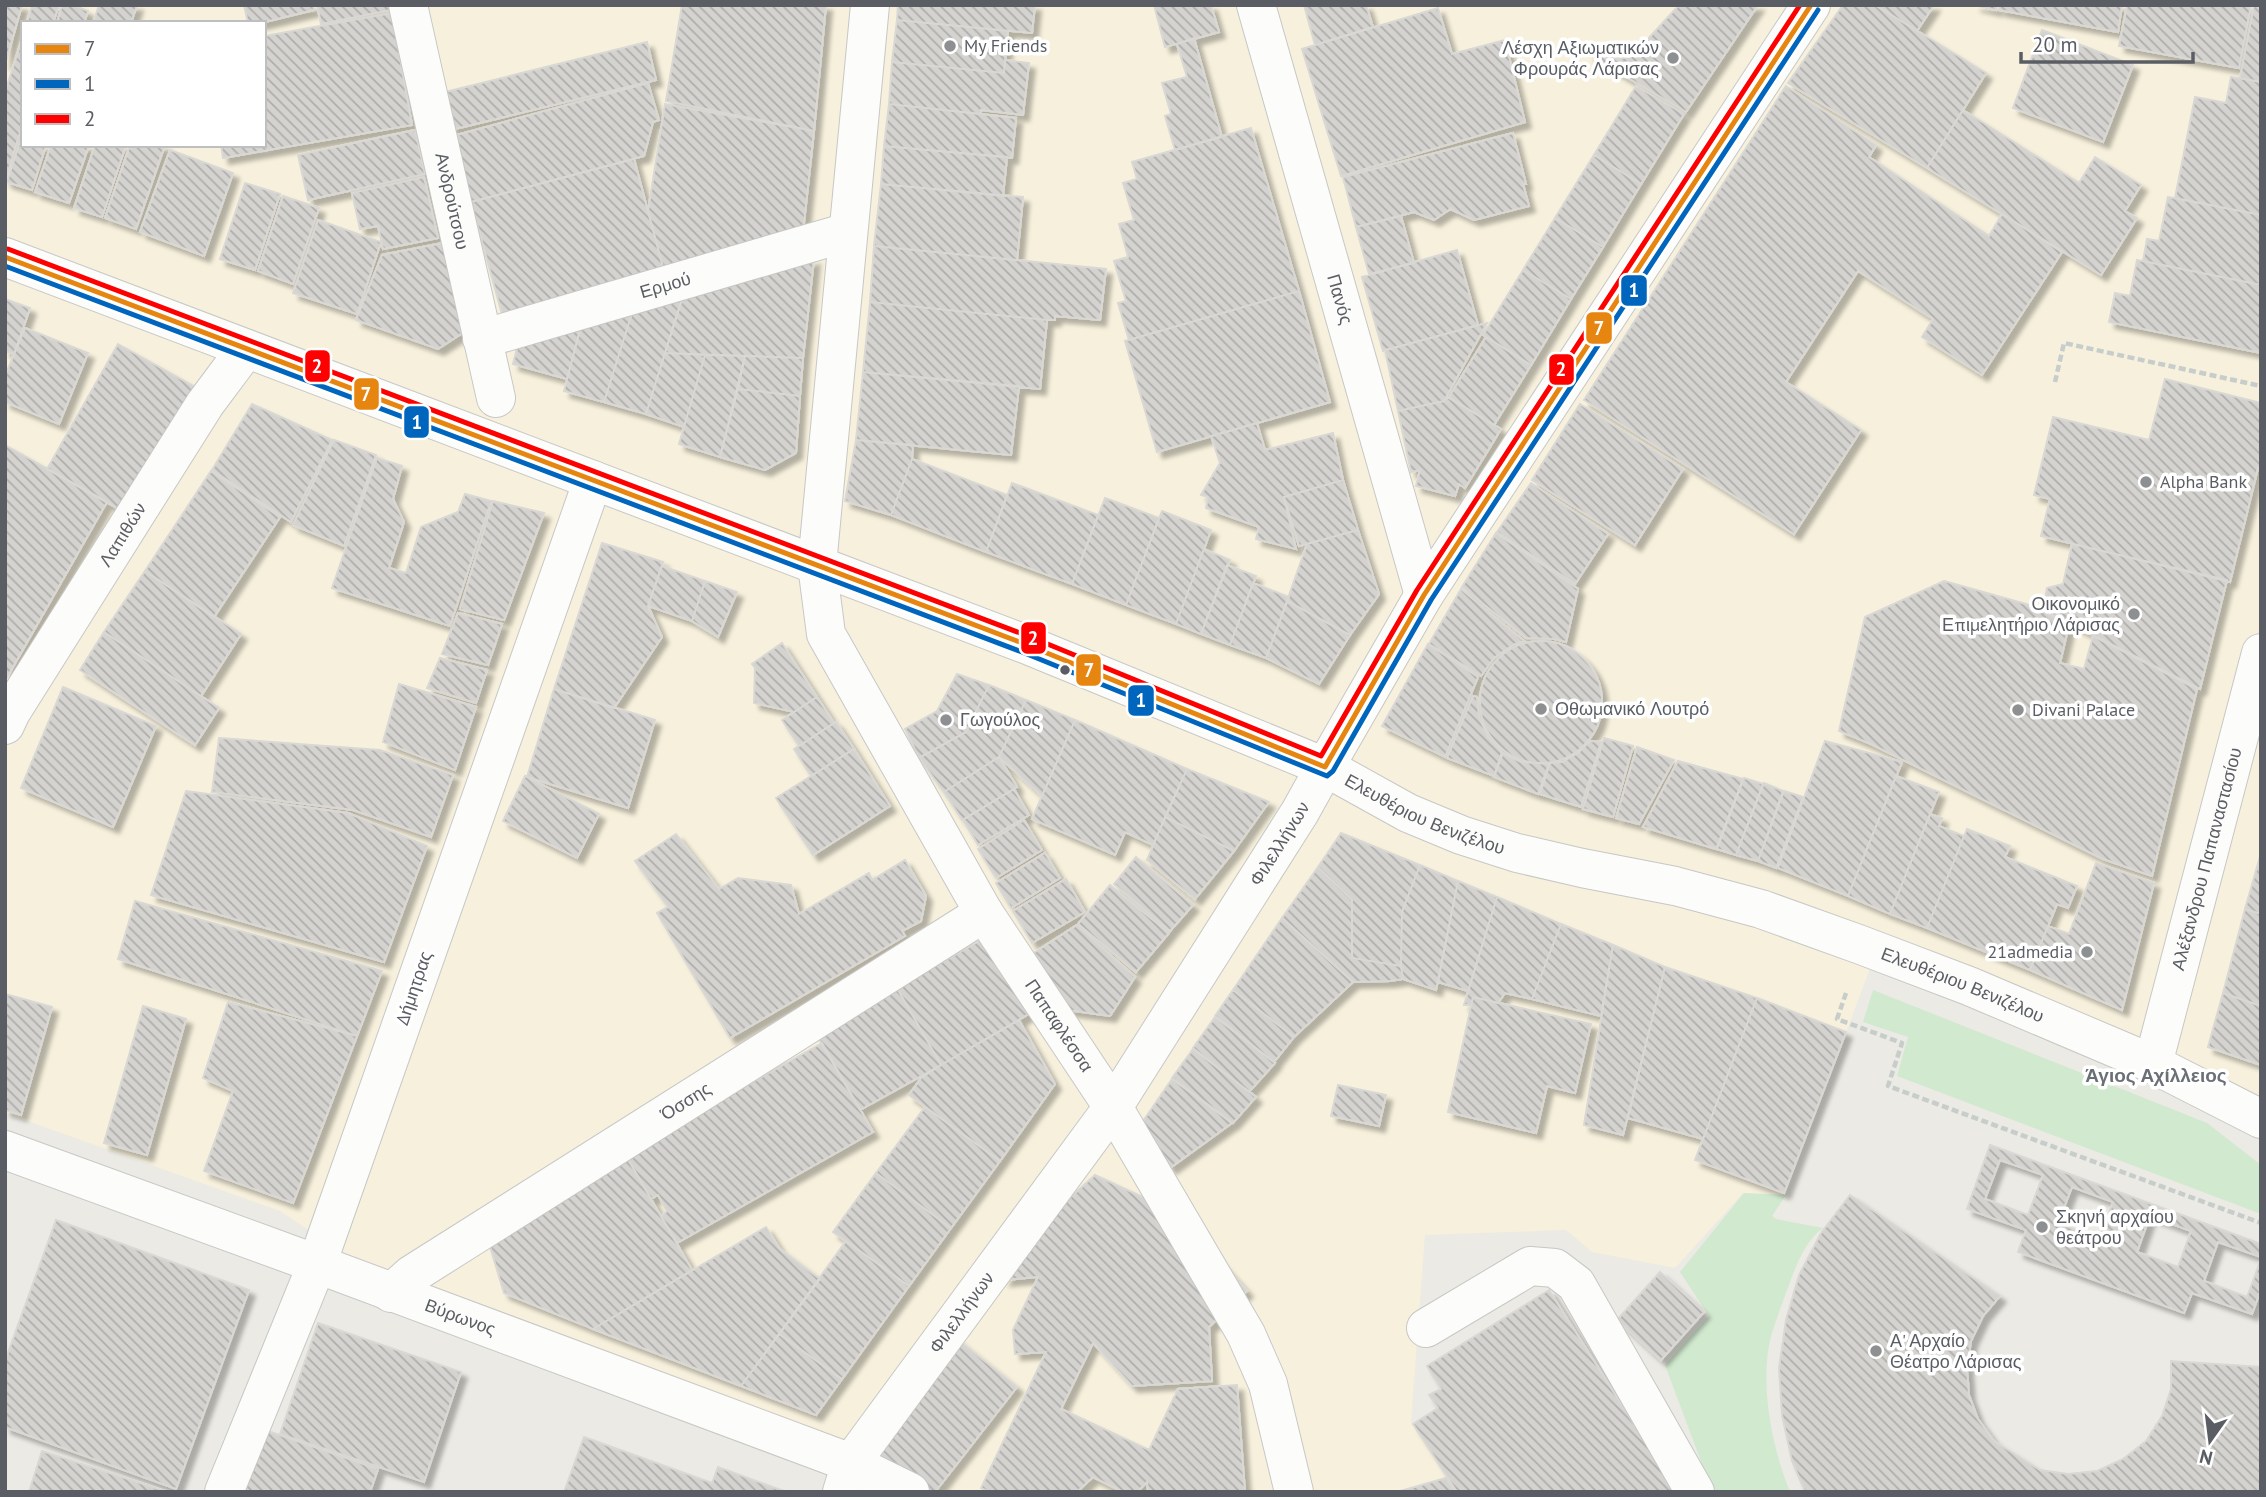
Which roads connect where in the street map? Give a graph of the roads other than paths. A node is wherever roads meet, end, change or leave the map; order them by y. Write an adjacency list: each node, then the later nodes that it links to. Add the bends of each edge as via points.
1 (408, 5): 7 (street, Ανδρούτσου)
2 (870, 5): 5 (street)
3 (1256, 5): 12 (street, Πανός)
4 (1811, 5): 12 (street, Φιλελλήνων)
5 (848, 232): 7 (street, Ερμού); 11 (street)
6 (5, 257): 8 (street, Ελευθέριου Βενιζέλου)
7 (482, 339): 9 (street, Ανδρούτσου)
8 (246, 349): 10 (street, Ελευθέριου Βενιζέλου); 14 (street, Λαπιθών, via 205,404)
9 (496, 398)
10 (593, 480): 11 (street, Ελευθέριου Βενιζέλου); 21 (street, Δήμητρας)
11 (817, 565): 15 (street, Ελευθέριου Βενιζέλου); 16 (street, Παπαφλέσσα, via 826,634)
12 (1424, 595): 15 (street, Φιλελλήνων)
13 (2261, 653): 17 (street, Αλέξανδρου Παπαναστασίου)
14 (5, 725)
15 (1325, 767): 17 (street, Ελευθέριου Βενιζέλου, via 1408,813 1461,835 1517,853 1761,909 1969,986); 18 (street, Φιλελλήνων)
16 (984, 913): 18 (street, Παπαφλέσσα); 22 (street, Όσσης, via 423,1268)
17 (2153, 1064): 19 (street, Ελευθέριου Βενιζέλου)
18 (1113, 1107): 24 (street, Φιλελλήνων); 27 (street, Παπαφλέσσα, via 1261,1363)
19 (2261, 1119)
20 (5, 1150): 21 (street, Βύρωνος)
21 (317, 1264): 22 (street, Βύρωνος); 25 (street, Δήμητρας)
22 (391, 1293): 24 (street, Βύρωνος)
23 (1426, 1328): 28 (street, via 1530,1266 1555,1268 1576,1284)
24 (846, 1478): 26 (street, Βύρωνος)
25 (224, 1492)
26 (910, 1492)
27 (1294, 1492)
28 (1695, 1492)

